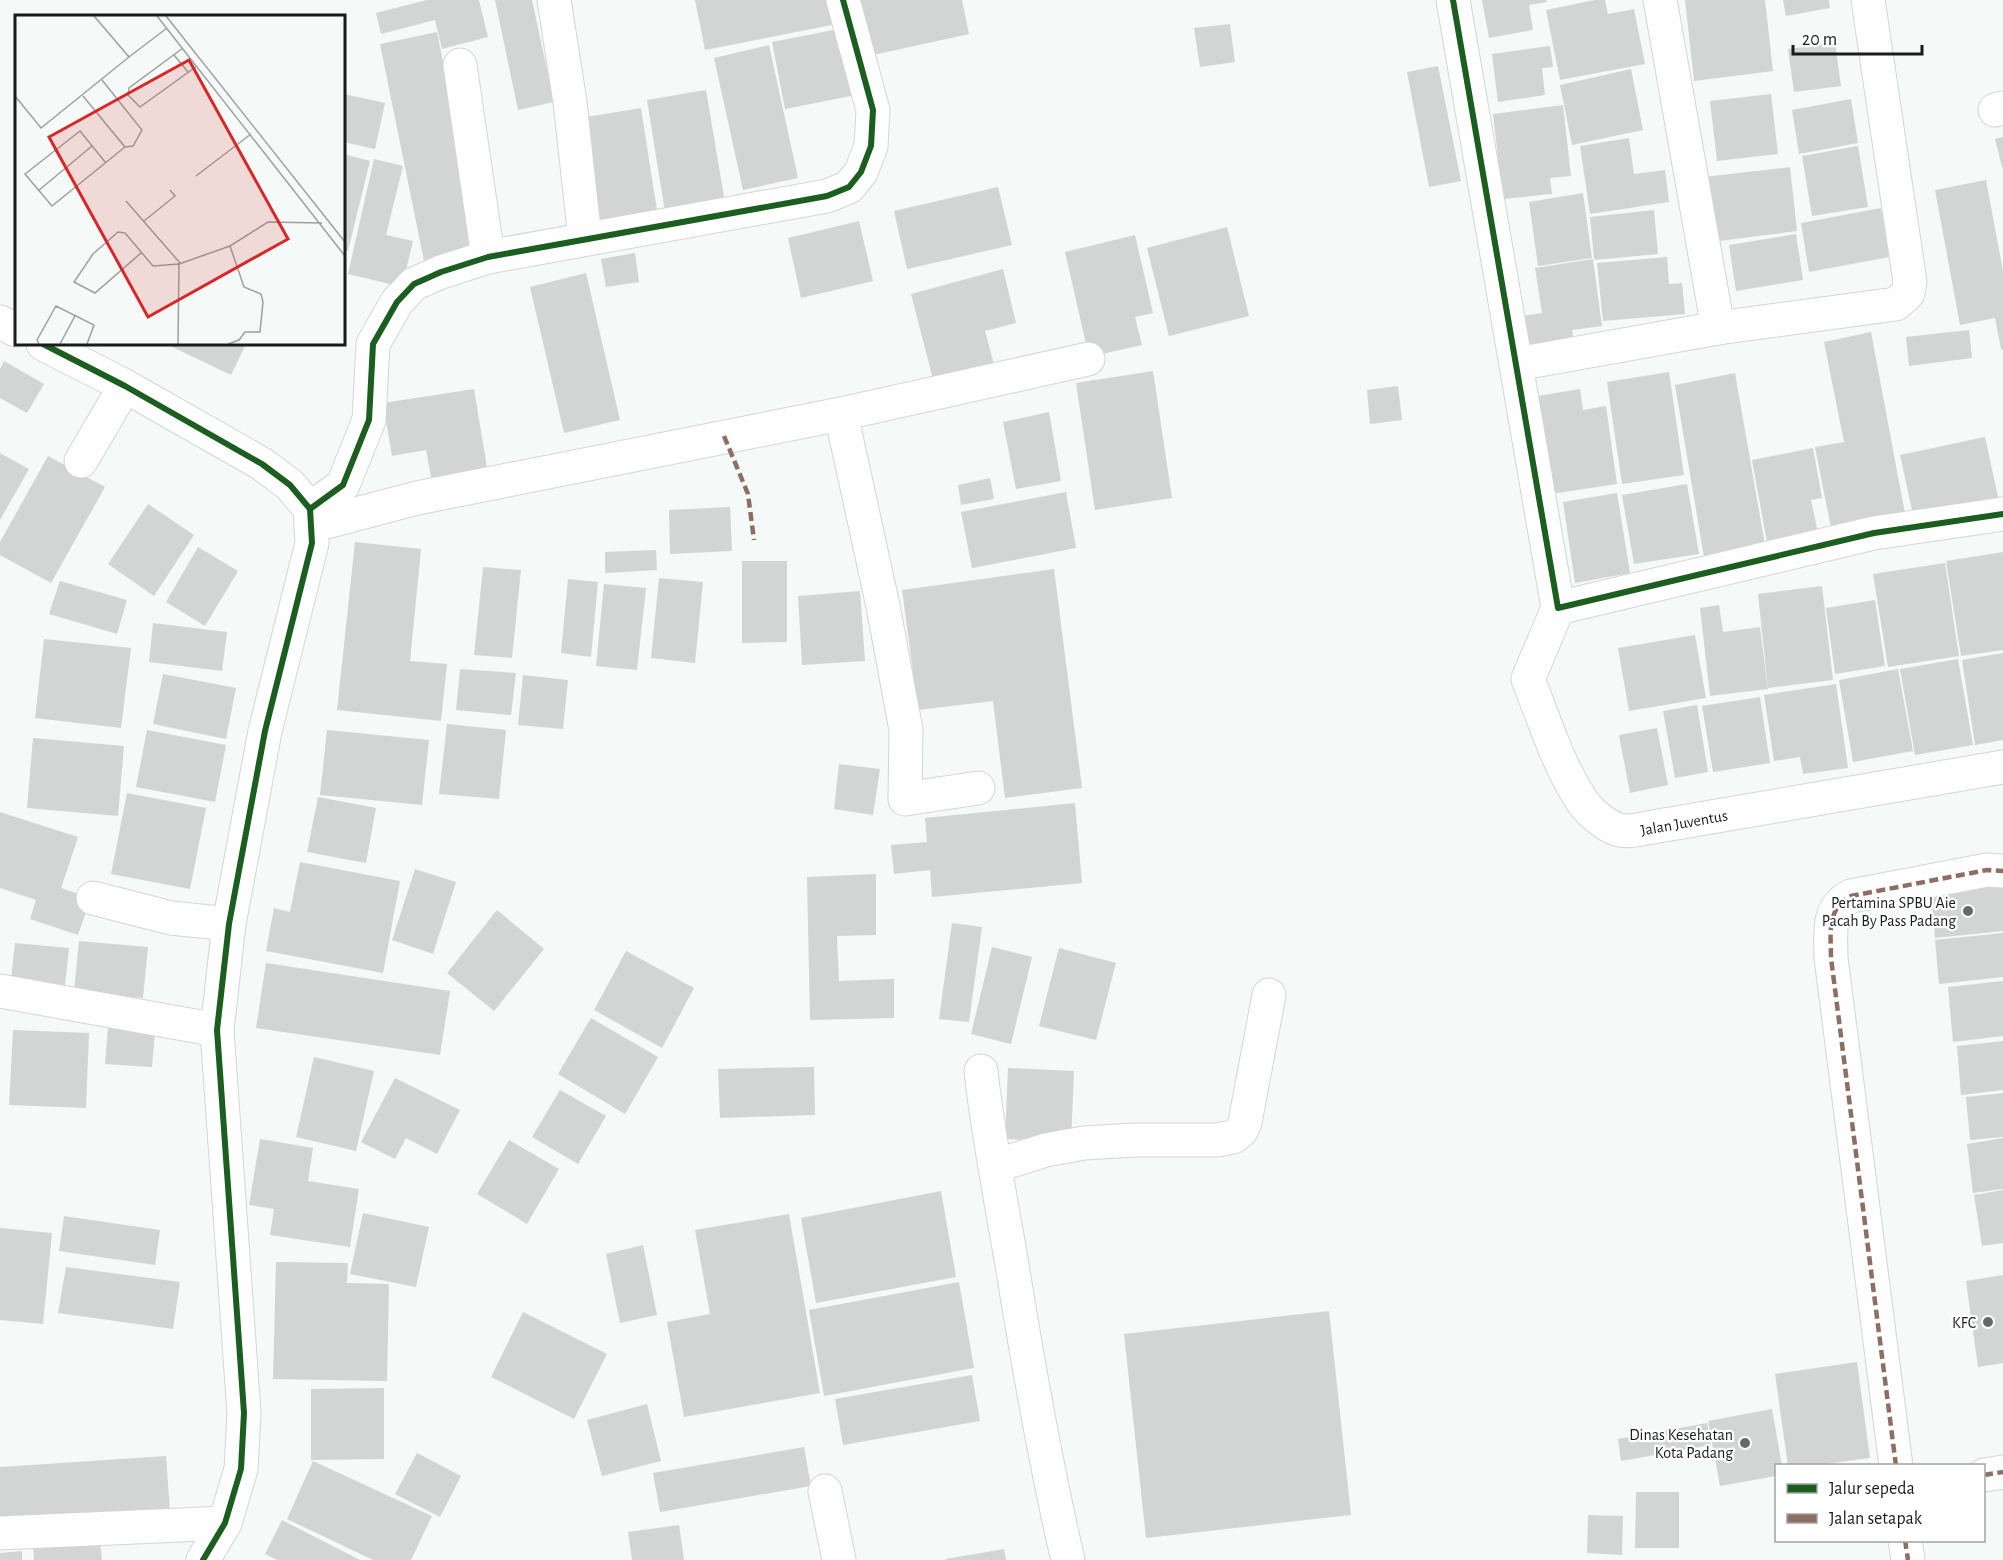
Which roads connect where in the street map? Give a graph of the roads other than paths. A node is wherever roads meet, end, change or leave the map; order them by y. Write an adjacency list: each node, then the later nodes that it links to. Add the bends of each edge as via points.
1 (554, 0): 7 (street)
2 (843, 0): 7 (street, via 873,110 872,146 861,172 849,187 827,196)
3 (1454, 0): 14 (street)
4 (1660, 0): 10 (street)
5 (1868, 0): 10 (street, via 1910,282 1908,293 1896,304)
6 (460, 65): 8 (street)
7 (585, 239): 8 (street)
8 (488, 257): 19 (street, via 414,284 397,302 373,344 369,420 343,485)
9 (0, 322): 11 (street)
10 (1718, 328): 14 (street)
11 (15, 330)
12 (45, 345): 15 (street)
13 (1088, 359): 16 (street)
14 (1517, 364): 20 (street)
15 (124, 386): 17 (street); 19 (street, via 262,464 290,485)
16 (841, 414): 19 (street); 22 (street, via 884,606 906,729 905,799)
17 (81, 461)
18 (2003, 514): 20 (street, via 1874,533)
19 (311, 518): 25 (street, via 312,543 265,731)
20 (1558, 608): 21 (street, Jalan Juventus, via 1528,679 1581,801 1618,830)
21 (2003, 767)
22 (978, 788)
23 (2003, 871): 31 (street, via 1987,870 1851,896 1842,900 1831,924 1831,958)
24 (93, 898): 25 (street, via 171,918)
25 (229, 924): 28 (street)
26 (0, 991): 28 (street)
27 (1269, 995): 30 (street, via 1247,1116 1241,1131 1233,1137 1084,1143)
28 (217, 1030): 35 (street, via 244,1413 241,1469)
29 (981, 1071): 30 (street)
30 (995, 1166): 40 (street, via 1045,1456)
31 (1896, 1464)
32 (2003, 1472): 33 (street)
33 (1985, 1475)
34 (825, 1491): 39 (street)
35 (225, 1523): 36 (street); 38 (street)
36 (0, 1533)
37 (1905, 1542): 41 (street)
38 (203, 1560)
39 (839, 1560)
40 (1068, 1560)
41 (1908, 1560)

